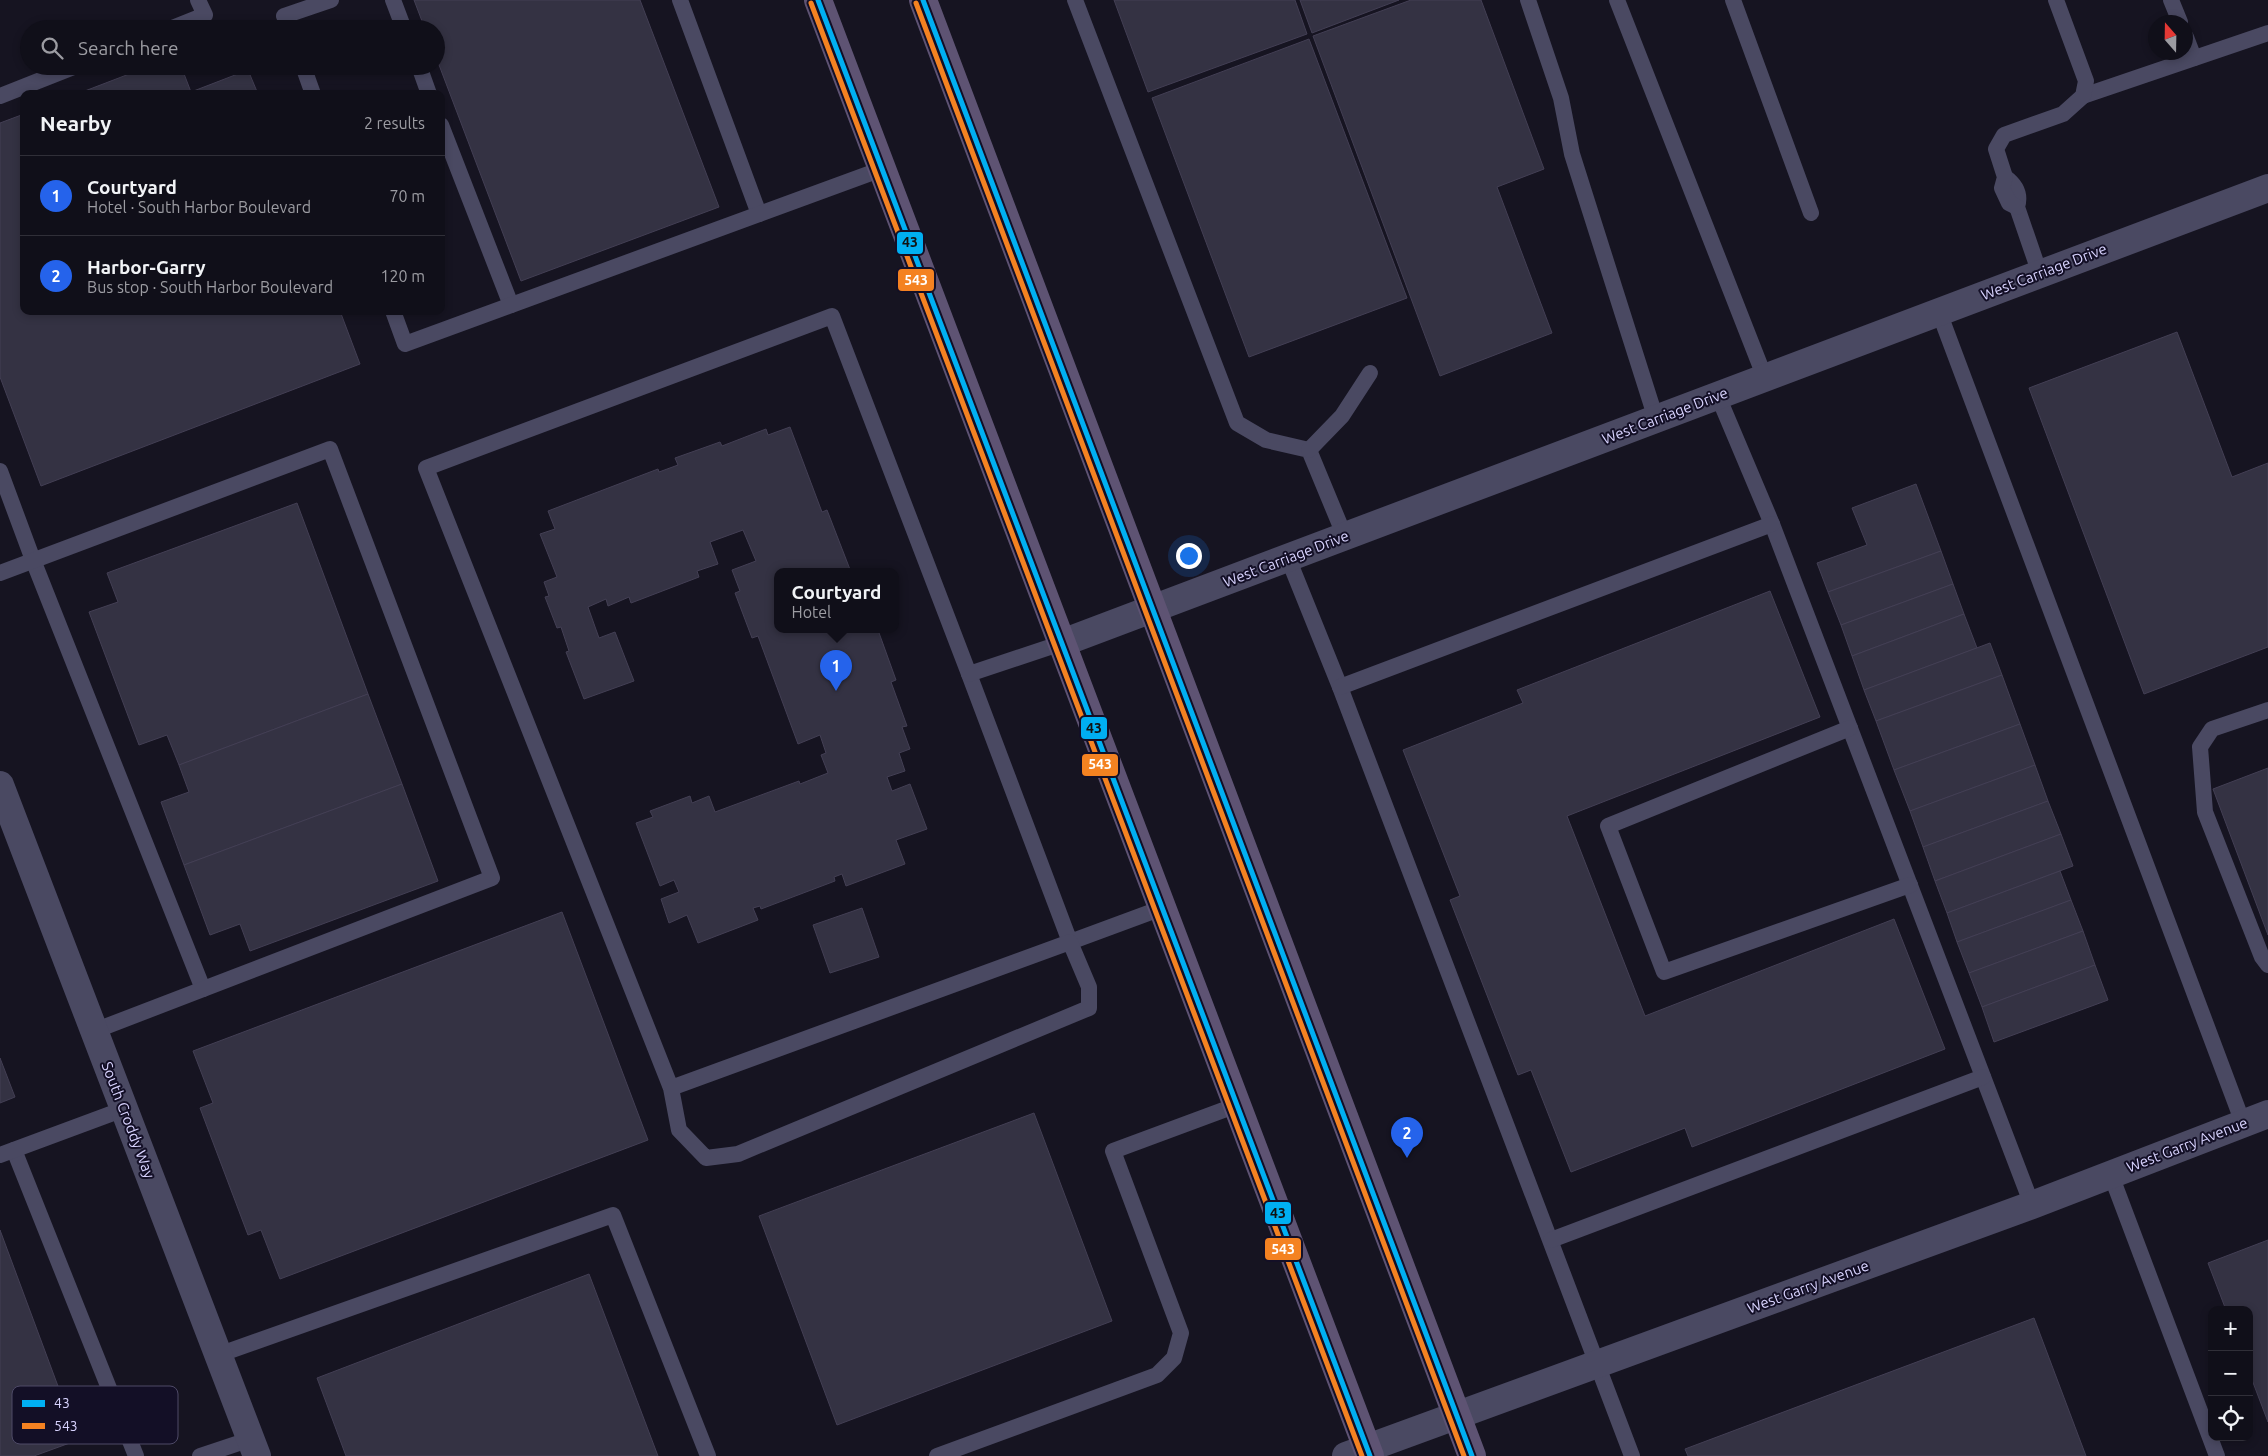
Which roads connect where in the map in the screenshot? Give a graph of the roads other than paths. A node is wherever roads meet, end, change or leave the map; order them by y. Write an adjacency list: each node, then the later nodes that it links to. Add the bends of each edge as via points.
1 (198, 0): 14 (lane, via 205,15)
2 (331, 0): 15 (lane, via 284,16)
3 (393, 0): 16 (lane)
4 (680, 0): 30 (lane)
5 (818, 0): 27 (main road)
6 (923, 0): 46 (main road)
7 (1075, 0): 39 (lane, via 1237,423 1266,440)
8 (1528, 0): 38 (lane, via 1561,98 1572,154)
9 (1733, 0): 29 (lane)
10 (2056, 0): 25 (lane, via 2086,81)
11 (2171, 0): 13 (lane)
12 (1621, 1): 36 (lane)
13 (2177, 15)
14 (192, 20)
15 (286, 20)
16 (401, 20)
17 (2268, 33): 18 (lane)
18 (2194, 58): 25 (lane)
19 (53, 75): 24 (lane)
20 (306, 75): 22 (lane)
21 (422, 75): 23 (lane)
22 (311, 90)
23 (428, 90)
24 (0, 96)
25 (2083, 96): 31 (lane, via 2062,114 2004,135 1996,149 2005,177 2014,184 2020,199 2017,207)
26 (445, 135): 32 (lane)
27 (882, 169): 30 (lane); 47 (main road)
28 (2268, 188): 31 (street, West Carriage Drive)
29 (1811, 213)
30 (760, 214): 32 (lane)
31 (2040, 274): 33 (street, West Carriage Drive)
32 (511, 306): 34 (lane, via 405,344)
33 (1939, 312): 36 (street, West Carriage Drive); 64 (lane)
34 (394, 315)
35 (1370, 373): 39 (lane, via 1342,416)
36 (1765, 378): 37 (street, West Carriage Drive)
37 (1718, 396): 38 (street, West Carriage Drive); 41 (lane)
38 (1656, 419): 42 (street, West Carriage Drive)
39 (1310, 450): 42 (lane)
40 (0, 471): 44 (lane)
41 (1772, 524): 49 (lane); 51 (lane)
42 (1346, 537): 43 (street, West Carriage Drive)
43 (1288, 558): 46 (street, West Carriage Drive); 49 (lane)
44 (33, 560): 45 (lane); 57 (lane); 57 (lane, via 330,449 492,878)
45 (0, 573)
46 (1152, 610): 47 (street, West Carriage Drive); 72 (main road)
47 (1062, 643): 48 (lane); 54 (main road)
48 (969, 674): 55 (lane); 60 (lane, via 832,316 426,468)
49 (1340, 687): 68 (lane)
50 (2268, 710): 56 (lane, via 2212,729 2200,747 2205,812 2262,957)
51 (1850, 728): 53 (lane); 53 (lane, via 1608,826 1664,972)
52 (0, 785): 58 (street, South Croddy Way)
53 (1910, 885): 59 (lane)
54 (1162, 908): 55 (lane); 61 (main road)
55 (1070, 942): 60 (lane); 60 (lane, via 1089,987 1089,1008 738,1154 706,1158 679,1130)
56 (2268, 965)
57 (203, 989): 58 (lane)
58 (94, 1031): 62 (street, South Croddy Way)
59 (1983, 1077): 67 (lane); 68 (lane)
60 (671, 1088)
61 (1237, 1104): 75 (main road); 79 (lane, via 1113,1151 1181,1333 1174,1358 1157,1375)
62 (124, 1109): 65 (lane); 69 (street, South Croddy Way)
63 (2268, 1114): 64 (street, West Garry Avenue)
64 (2243, 1123): 66 (street, West Garry Avenue)
65 (7, 1152): 71 (lane)
66 (2110, 1175): 67 (street, West Garry Avenue); 82 (lane)
67 (2032, 1205): 70 (street, West Garry Avenue)
68 (1551, 1240): 70 (lane)
69 (218, 1355): 74 (street, South Croddy Way); 78 (lane, via 613,1215)
70 (1597, 1364): 72 (street, West Garry Avenue); 81 (lane)
71 (106, 1386)
72 (1456, 1414): 75 (street, West Garry Avenue); 80 (main road)
73 (131, 1444): 76 (lane)
74 (254, 1447): 77 (lane)
75 (1361, 1453)
76 (136, 1456)
77 (200, 1456)
78 (708, 1456)
79 (937, 1456)
80 (1472, 1456)
81 (1632, 1456)
82 (2217, 1456)

